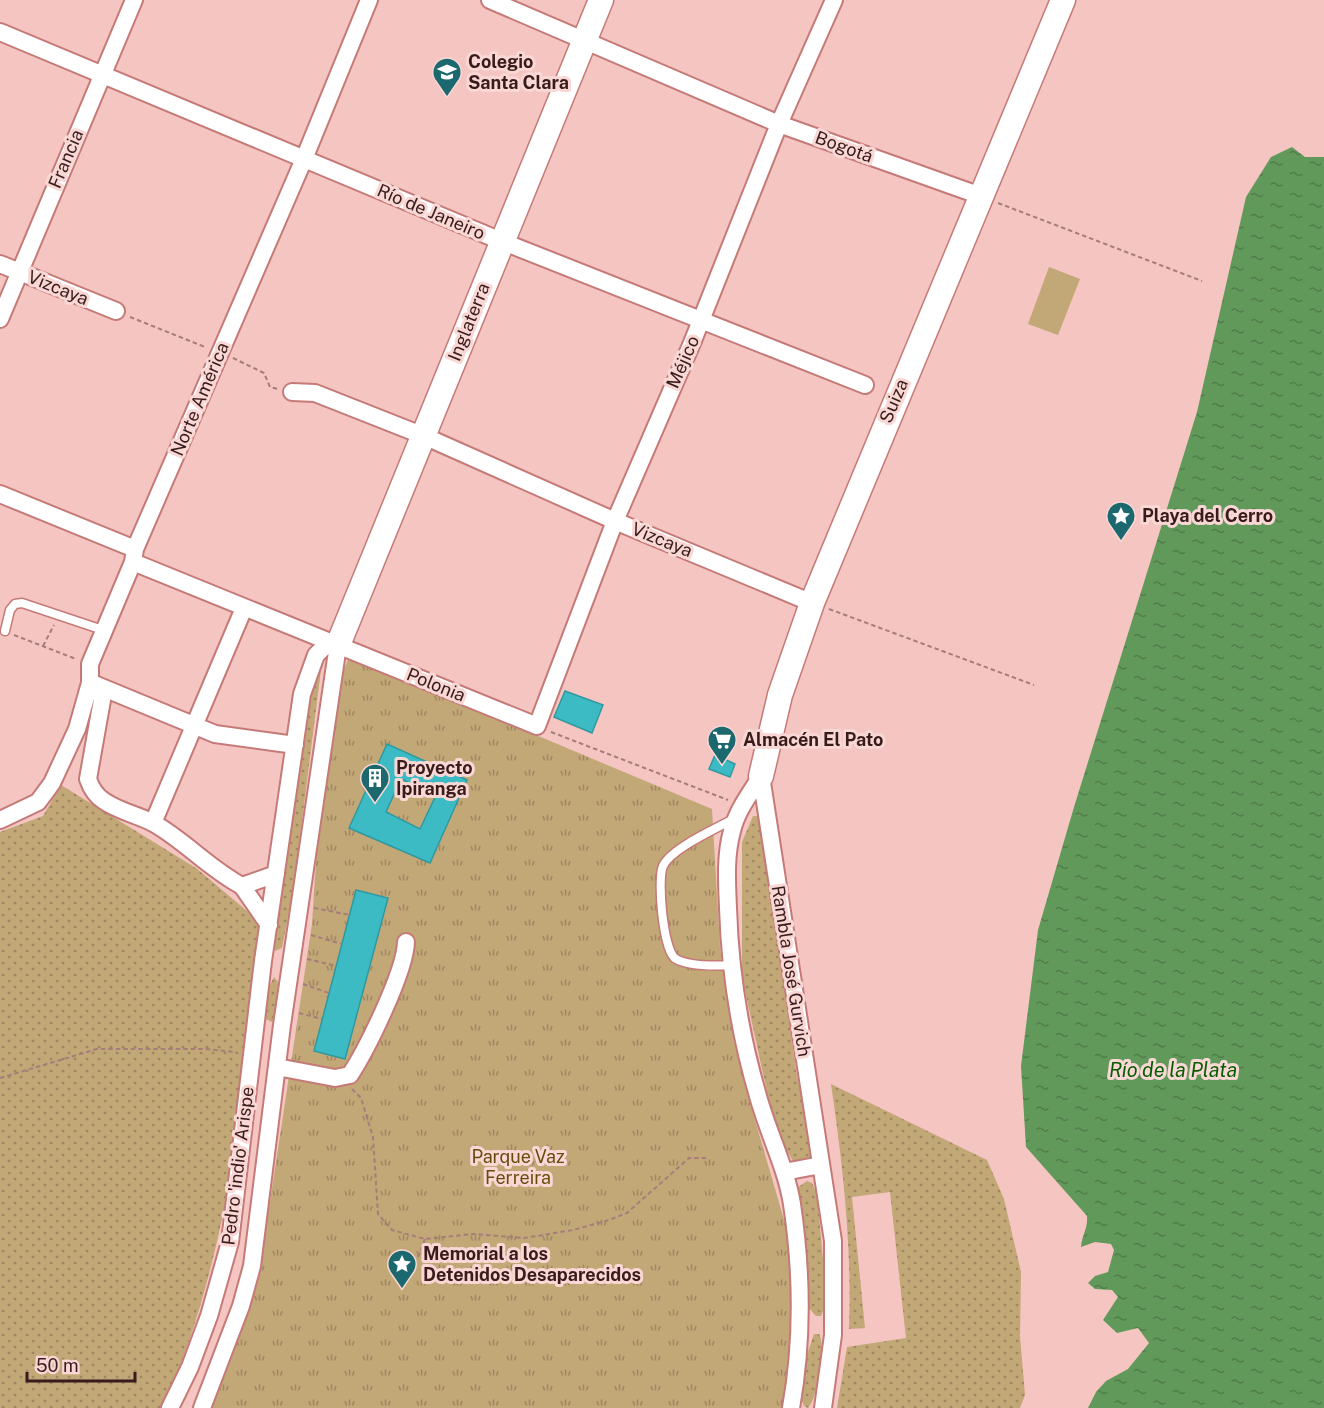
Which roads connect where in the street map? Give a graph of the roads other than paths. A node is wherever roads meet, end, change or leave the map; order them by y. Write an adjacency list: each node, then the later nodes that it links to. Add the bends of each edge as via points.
1 (134, 0): 9 (street, Francia)
2 (369, 0): 11 (street, Norte América)
3 (490, 0): 8 (street, Bogotá)
4 (601, 0): 8 (street, Inglaterra)
5 (834, 0): 10 (street, Méjico)
6 (1063, 0): 12 (street, Suiza)
7 (0, 32): 9 (street, Río de Janeiro)
8 (585, 39): 10 (street, Bogotá); 13 (street, Inglaterra)
9 (102, 76): 11 (street, Río de Janeiro); 15 (street, Francia)
10 (779, 124): 12 (street, Bogotá); 18 (street, Méjico)
11 (304, 159): 13 (street, Río de Janeiro); 24 (street, Norte América)
12 (981, 196): 25 (street, Suiza)
13 (501, 241): 18 (street, Río de Janeiro); 21 (street, Inglaterra)
14 (0, 264): 15 (street, Vizcaya)
15 (19, 272): 16 (street, Vizcaya); 17 (street, Francia)
16 (116, 311)
17 (0, 319)
18 (701, 321): 19 (street, Río de Janeiro); 23 (street, Méjico)
19 (865, 384)
20 (292, 392): 21 (street, Vizcaya, via 315,393)
21 (424, 436): 23 (street, Vizcaya); 29 (street, Inglaterra)
22 (0, 494): 24 (street, Polonia)
23 (615, 521): 25 (street, Vizcaya); 31 (street, Méjico)
24 (134, 556): 26 (street, Polonia); 27 (street, Norte América)
25 (812, 603): 34 (street, Suiza, via 780,695)
26 (244, 608): 29 (street, Polonia); 32 (street)
27 (103, 630): 28 (lane, via 22,603 9,609); 30 (street, Norte América, via 90,664)
28 (5, 631)
29 (333, 644): 31 (street, Polonia); 33 (street, Pedro 'indio' Arispe, via 316,655 307,675); 44 (street, Pedro 'indio' Arispe)
30 (96, 685): 32 (street); 36 (street, Norte América, via 52,783 29,808); 37 (street, via 102,700 88,779 91,789 102,800)
31 (537, 726)
32 (195, 727): 33 (street, via 215,734); 37 (street)
33 (294, 746): 38 (street, Pedro 'indio' Arispe)
34 (761, 776): 35 (street, Suiza); 48 (street, Rambla José Gurvich)
35 (739, 812): 43 (street, via 729,846 727,876); 43 (lane, via 672,855 663,867 661,884 665,931 675,959)
36 (0, 820)
37 (153, 823): 39 (street, via 221,875)
38 (276, 874): 39 (street); 40 (street, Pedro 'indio' Arispe)
39 (242, 886): 40 (street)
40 (269, 925): 42 (street, Pedro 'indio' Arispe)
41 (406, 942): 47 (street, via 391,992 350,1075)
42 (263, 961): 44 (street); 46 (street, Pedro 'indio' Arispe)
43 (730, 965): 49 (street, via 758,1096)
44 (291, 966): 45 (street, Pedro 'indio' Arispe)
45 (283, 1017): 46 (street); 47 (street, Pedro 'indio' Arispe)
46 (256, 1022): 50 (street, Pedro 'indio' Arispe, via 230,1242 209,1316)
47 (277, 1067): 51 (street, Pedro 'indio' Arispe, via 252,1266)
48 (821, 1165): 49 (street); 53 (street, Rambla José Gurvich, via 833,1241 834,1285 833,1335)
49 (784, 1172): 52 (street, via 792,1203 801,1333)
50 (170, 1408)
51 (202, 1408)
52 (791, 1408)
53 (823, 1408)

